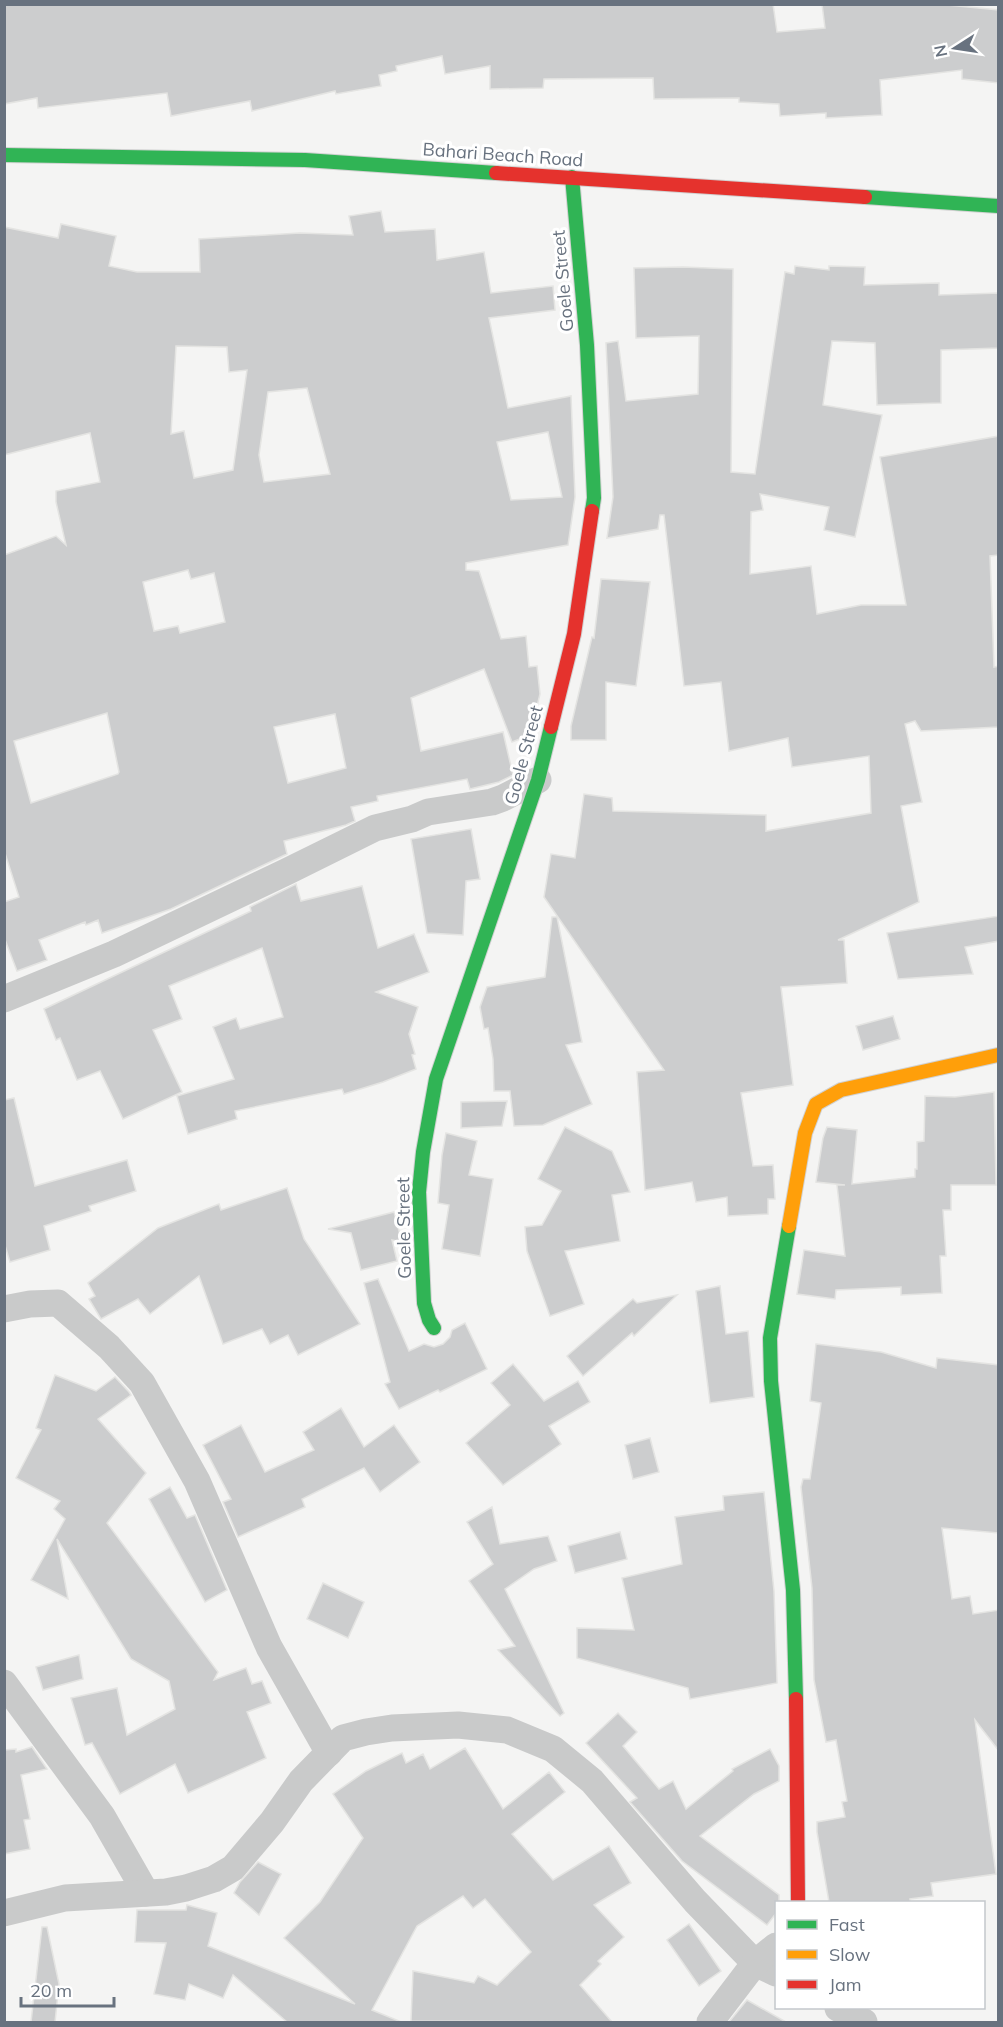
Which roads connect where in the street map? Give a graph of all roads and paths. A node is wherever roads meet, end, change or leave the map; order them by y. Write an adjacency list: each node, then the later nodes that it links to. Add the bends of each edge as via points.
1 (4, 155): 2 (street, Bahari Beach Road, via 305,160)
2 (572, 177): 3 (street, Bahari Beach Road); 4 (street, Goele Street, via 587,345 594,498 574,634)
3 (999, 207)
4 (538, 780): 5 (street, via 492,802 428,812 375,828 114,954); 8 (street, Goele Street, via 436,1079 418,1192 424,1303)
5 (4, 999)
6 (999, 1055): 12 (street, via 841,1090 816,1104 805,1133 770,1338 793,1590)
7 (4, 1309): 10 (street, via 58,1304 109,1347 142,1383 196,1481 269,1647)
8 (434, 1328)
9 (4, 1683): 11 (street, via 102,1816)
10 (329, 1753): 11 (street, via 233,1868 186,1888); 15 (street, via 344,1738 366,1732 458,1725 507,1730 553,1749 592,1781 695,1901)
11 (146, 1893): 13 (street, via 65,1898)
12 (798, 1901)
13 (4, 1913)
14 (775, 1950): 15 (street)
15 (766, 1968): 17 (street)
16 (841, 2009): 18 (street)
17 (710, 2022)
18 (864, 2022)

